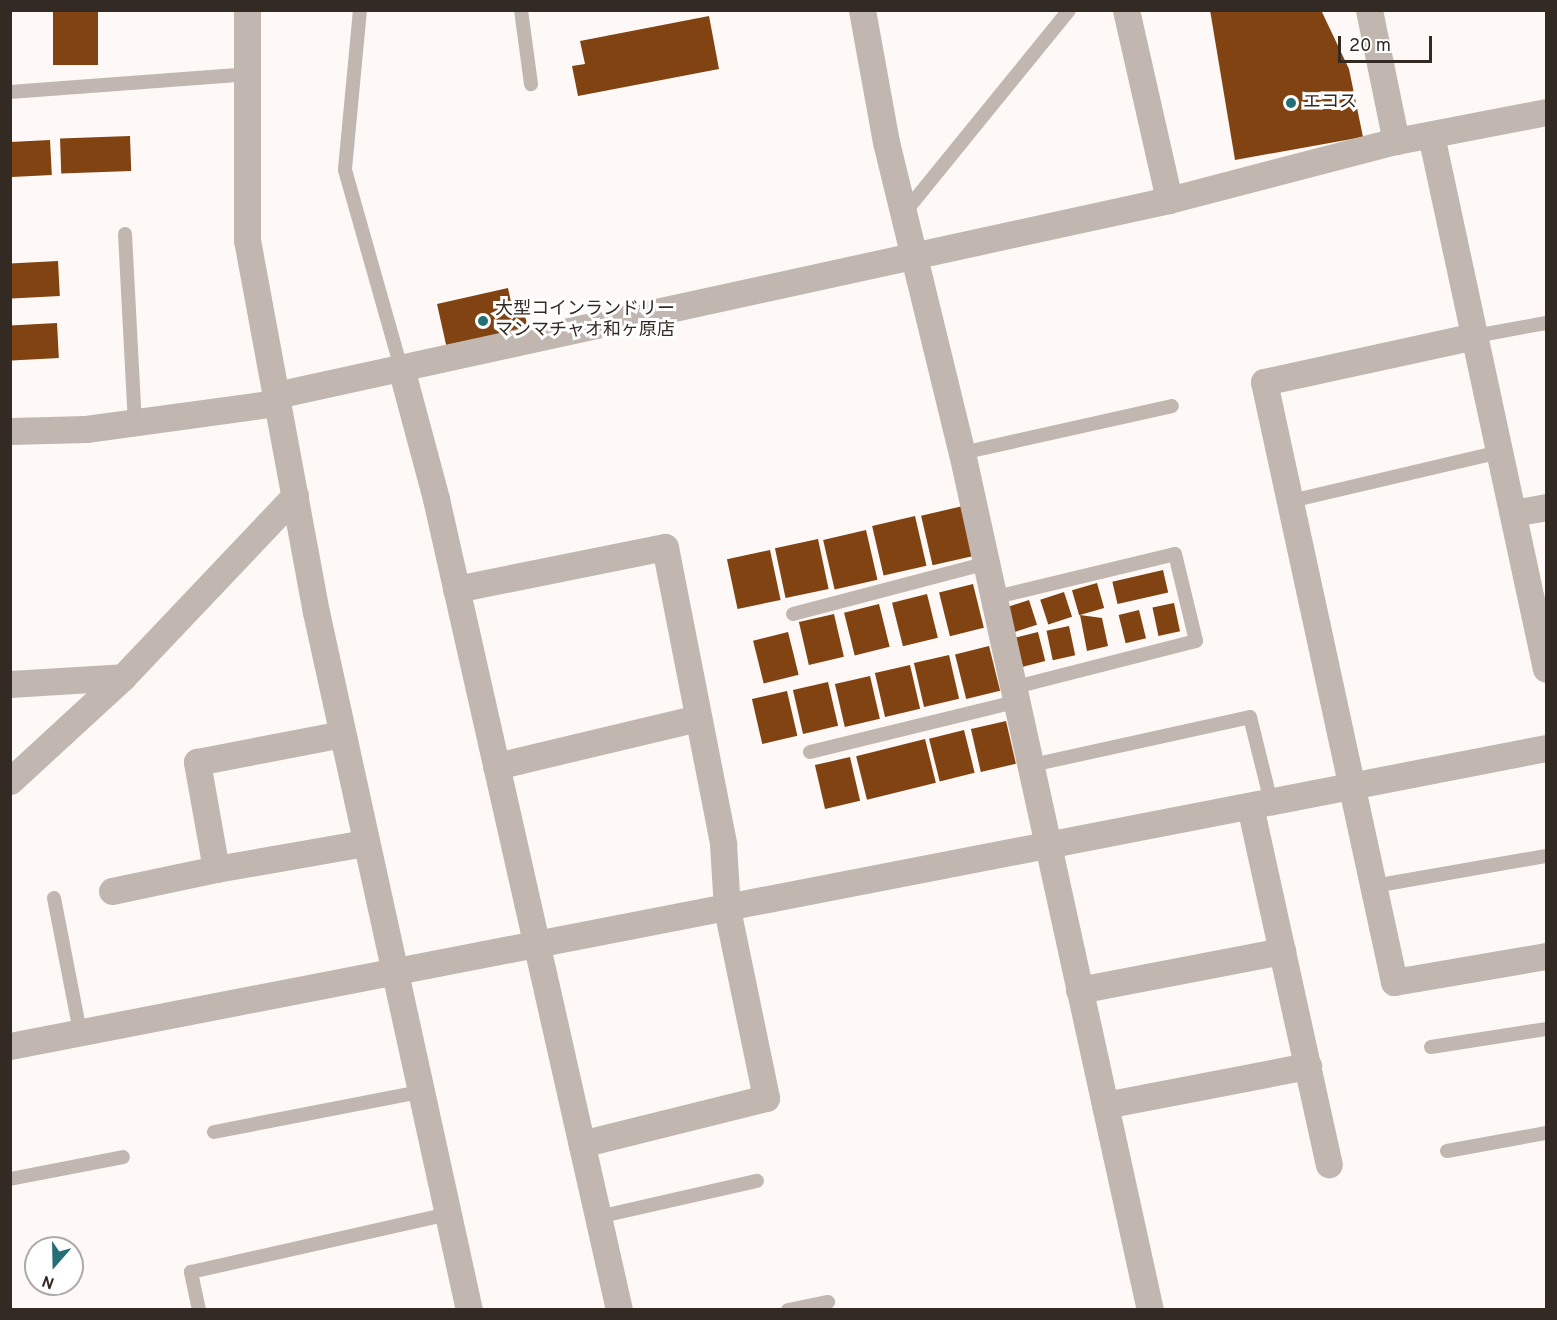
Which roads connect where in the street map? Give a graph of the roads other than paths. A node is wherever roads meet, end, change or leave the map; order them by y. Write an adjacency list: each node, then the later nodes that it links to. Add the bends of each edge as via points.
1 (247, 10): 8 (street)
2 (360, 10): 20 (lane, via 345,170)
3 (521, 10): 9 (lane)
4 (862, 10): 15 (street, via 886,142)
5 (1069, 10): 15 (lane)
6 (1126, 10): 14 (street)
7 (1369, 10): 13 (street)
8 (247, 74): 10 (lane); 21 (street, via 247,240)
9 (531, 84)
10 (10, 92)
11 (1546, 112): 12 (street)
12 (1431, 135): 13 (street); 19 (street)
13 (1396, 141): 14 (street)
14 (1169, 200): 17 (street)
15 (905, 212): 17 (street)
16 (125, 234): 23 (lane)
17 (915, 255): 20 (street); 26 (street)
18 (1546, 323): 19 (lane)
19 (1475, 336): 25 (street); 28 (street, via 1264,382)
20 (401, 368): 21 (street); 32 (street)
21 (276, 399): 23 (street); 27 (street)
22 (1172, 406): 26 (lane)
23 (135, 423): 24 (street)
24 (10, 431)
25 (1500, 452): 28 (lane); 30 (street)
26 (962, 453): 31 (street)
27 (295, 496): 37 (street); 41 (street)
28 (1291, 501): 47 (street)
29 (1546, 507): 30 (street)
30 (1513, 513): 35 (street)
31 (984, 564): 33 (street); 34 (lane)
32 (456, 589): 40 (street, via 665,547); 45 (street)
33 (992, 598): 39 (street); 39 (lane, via 1175,554 1196,641)
34 (793, 614)
35 (1541, 619): 36 (street)
36 (1546, 669)
37 (123, 677): 38 (street); 46 (street)
38 (10, 684)
39 (1014, 695): 43 (lane); 44 (street)
40 (697, 718): 45 (street); 56 (street, via 723,844)
41 (342, 734): 49 (street); 52 (street, via 196,762)
42 (1546, 748): 47 (street)
43 (810, 752)
44 (1032, 765): 48 (lane, via 1250,717); 50 (street)
45 (496, 766): 57 (street)
46 (10, 781)
47 (1353, 786): 48 (street); 53 (street)
48 (1260, 804): 50 (street); 58 (street)
49 (366, 843): 52 (street); 60 (street)
50 (1048, 846): 56 (street); 61 (street)
51 (1546, 856): 53 (lane)
52 (216, 869): 54 (street)
53 (1374, 886): 59 (street, via 1394,982)
54 (112, 891)
55 (54, 897): 63 (lane)
56 (727, 909): 57 (street); 71 (street, via 766,1098)
57 (536, 945): 60 (street); 71 (street)
58 (1282, 951): 61 (street); 66 (street)
59 (1546, 956)
60 (393, 972): 63 (street); 67 (street)
61 (1079, 990): 68 (street)
62 (1546, 1029): 65 (lane)
63 (80, 1032): 64 (street)
64 (10, 1046)
65 (1431, 1047)
66 (1308, 1066): 68 (street); 74 (street)
67 (420, 1092): 69 (lane); 77 (street)
68 (1105, 1105): 84 (street)
69 (214, 1132)
70 (1546, 1133): 72 (lane)
71 (582, 1144): 78 (street)
72 (1448, 1151)
73 (123, 1157): 75 (lane)
74 (1329, 1164)
75 (10, 1179)
76 (756, 1180): 78 (lane)
77 (448, 1214): 80 (lane, via 190,1272); 81 (street)
78 (598, 1217): 82 (street)
79 (828, 1302): 83 (lane)
80 (199, 1310)
81 (469, 1310)
82 (619, 1310)
83 (788, 1310)
84 (1150, 1310)

